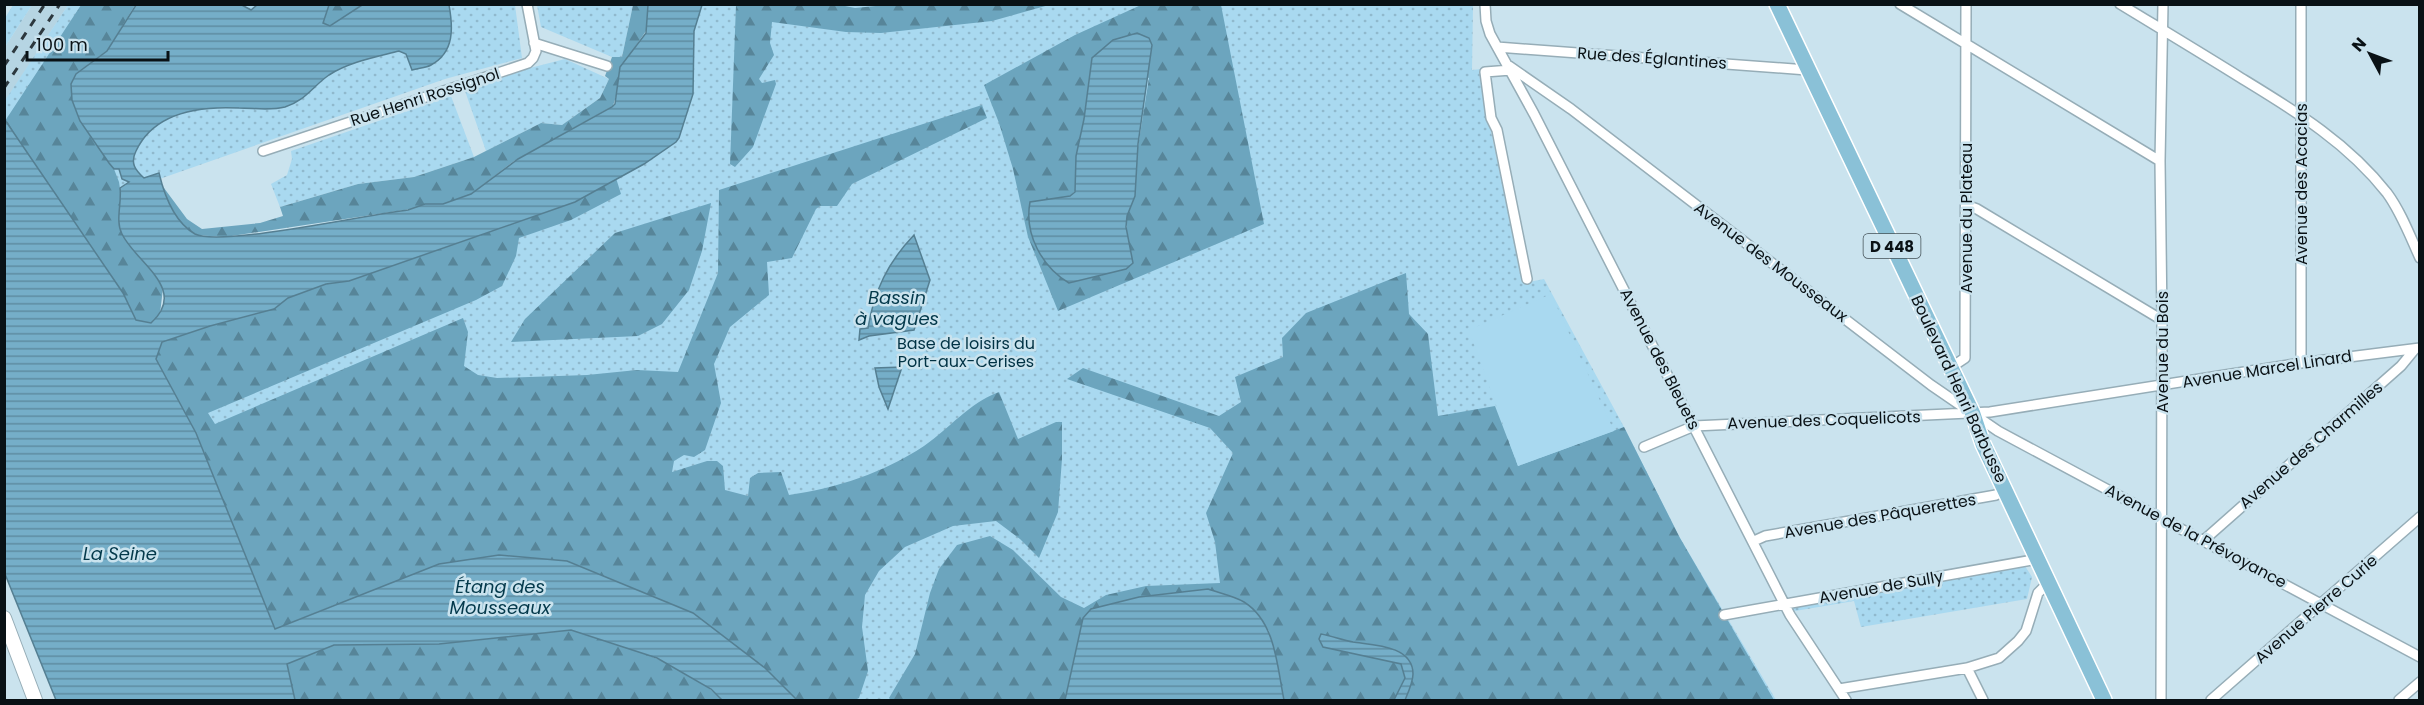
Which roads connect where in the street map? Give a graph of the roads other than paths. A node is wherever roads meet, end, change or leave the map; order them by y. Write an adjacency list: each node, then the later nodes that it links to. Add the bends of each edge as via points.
1 (527, 4): 10 (street)
2 (1485, 4): 12 (street, Avenue des Bleuets, via 1486,21)
3 (1777, 4): 15 (main road, D 448)
4 (1900, 4): 11 (street)
5 (1966, 4): 11 (street, Avenue du Plateau)
6 (2120, 4): 9 (street)
7 (2163, 4): 9 (street, Avenue du Bois)
8 (2301, 4): 16 (street, Avenue des Acacias)
9 (2164, 31): 16 (street); 18 (street, Avenue du Bois)
10 (534, 43): 13 (street); 17 (street, Rue Henri Rossignol, via 536,51 528,63)
11 (1966, 44): 18 (street); 19 (street, Avenue du Plateau)
12 (1497, 47): 14 (street, Avenue des Bleuets); 15 (street, Rue des Églantines)
13 (607, 66)
14 (1510, 68): 21 (street, via 1485,72 1491,118 1502,153); 27 (street, Avenue des Mousseaux); 28 (street, Avenue des Bleuets)
15 (1809, 74): 25 (main road, Boulevard Henri Barbusse / D 448)
16 (2301, 115): 20 (street, via 2339,143 2370,173 2388,195); 24 (street, Avenue des Acacias)
17 (263, 151)
18 (2160, 161): 22 (street, Avenue du Bois)
19 (1966, 205): 22 (street); 25 (street, Avenue du Plateau, via 1965,358)
20 (2420, 258)
21 (1527, 279)
22 (2162, 320): 26 (street, Avenue du Bois)
23 (2417, 349): 24 (street, Avenue Marcel Linard); 33 (street, Avenue des Charmilles)
24 (2301, 363): 26 (street, Avenue Marcel Linard)
25 (1950, 368): 27 (main road, Boulevard Henri Barbusse / D 448)
26 (2162, 385): 27 (street, Avenue Marcel Linard); 31 (street, Avenue du Bois)
27 (1973, 414): 28 (street, Avenue des Coquelicots); 30 (main road, Boulevard Henri Barbusse / D 448); 31 (street, Avenue de la Prévoyance)
28 (1695, 426): 29 (street, Avenue des Coquelicots); 34 (street, Avenue des Bleuets)
29 (1644, 447)
30 (2005, 488): 34 (street, Avenue des Pâquerettes, via 1996,495); 35 (main road, Boulevard Henri Barbusse / D 448)
31 (2161, 518): 33 (street, Avenue de la Prévoyance); 49 (street, Avenue du Bois)
32 (2420, 518): 38 (street, Avenue Pierre Curie)
33 (2204, 540): 38 (street, Avenue de la Prévoyance)
34 (1754, 541): 37 (street, Avenue des Bleuets)
35 (2038, 559): 36 (main road, Boulevard Henri Barbusse / D 448); 37 (street, Avenue de Sully)
36 (2049, 582): 42 (street, via 2038,593 2026,631 2018,641 1999,658); 48 (main road, Boulevard Henri Barbusse / D 448)
37 (1785, 604): 39 (street, Avenue de Sully); 44 (street, Avenue des Bleuets)
38 (2322, 604): 41 (street, Avenue de la Prévoyance); 50 (street, Avenue Pierre Curie)
39 (1724, 615)
40 (4, 618): 45 (main road)
41 (2420, 657)
42 (1968, 668): 44 (street); 47 (street)
43 (2420, 682): 51 (street)
44 (1839, 689): 46 (street, Avenue des Bleuets)
45 (35, 700)
46 (1846, 700)
47 (1983, 700)
48 (2104, 700)
49 (2162, 700)
50 (2211, 700)
51 (2398, 700)

